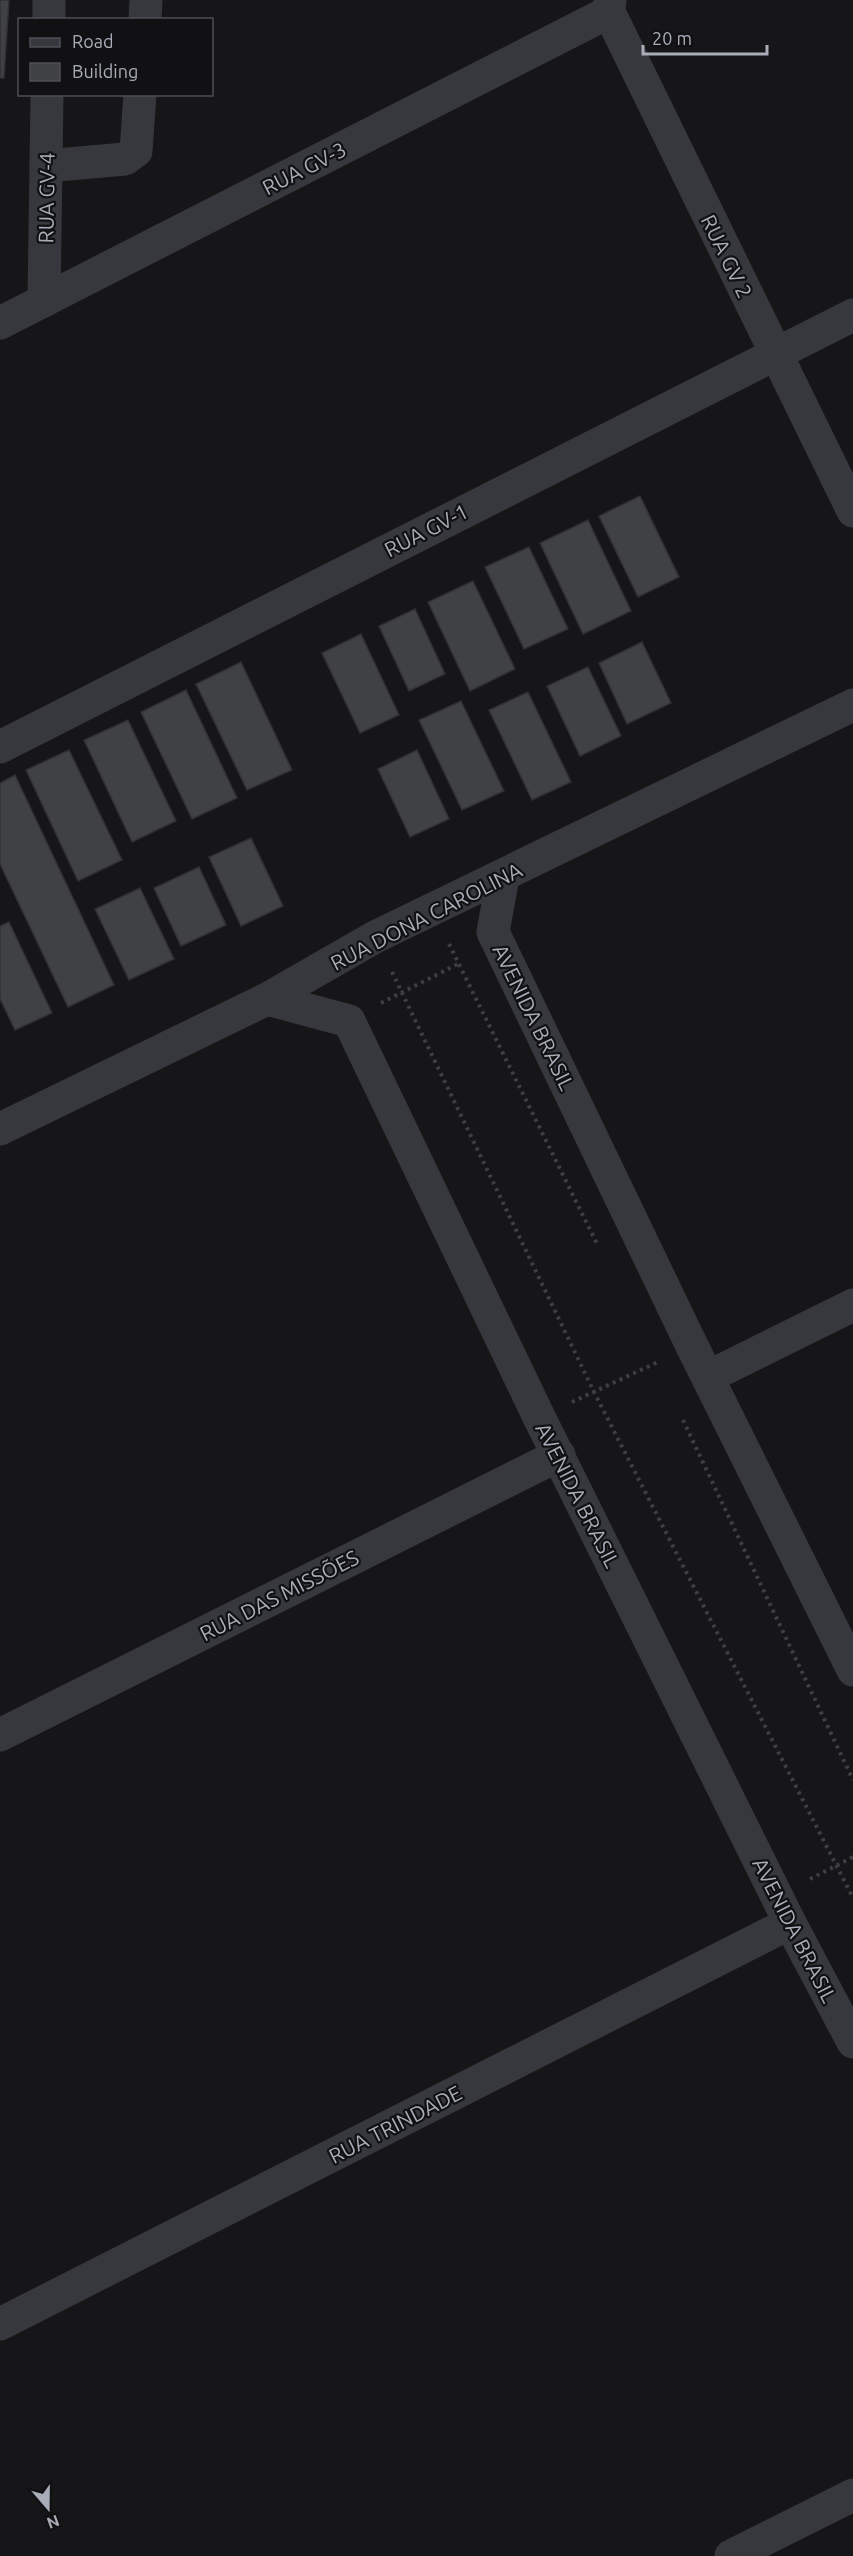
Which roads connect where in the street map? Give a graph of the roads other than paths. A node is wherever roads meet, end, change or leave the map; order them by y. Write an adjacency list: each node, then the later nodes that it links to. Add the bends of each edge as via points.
1 (49, 0): 4 (street)
2 (146, 0): 5 (street)
3 (609, 6): 9 (street, RUA GV-3); 12 (street, RUA GV 2)
4 (49, 18)
5 (145, 18)
6 (47, 96): 8 (street, RUA GV-4)
7 (140, 96): 8 (street, via 136,151 125,159)
8 (46, 165): 9 (street, RUA GV-4)
9 (44, 301): 11 (street, RUA GV-3)
10 (853, 315): 12 (street, RUA GV-1)
11 (0, 323)
12 (775, 353): 13 (street, RUA GV 2); 15 (street, RUA GV-1)
13 (853, 511)
14 (853, 705): 16 (street, RUA DONA CAROLINA)
15 (0, 747)
16 (503, 877): 17 (street, RUA DONA CAROLINA, via 375,937); 20 (street, AVENIDA BRASIL, via 493,932)
17 (267, 999): 18 (street, RUA DONA CAROLINA); 21 (street, AVENIDA BRASIL, via 349,1021)
18 (0, 1129)
19 (853, 1305): 20 (street)
20 (708, 1377): 22 (street, AVENIDA BRASIL)
21 (559, 1455): 23 (street, RUA DAS MISSÕES); 24 (street, AVENIDA BRASIL)
22 (853, 1670)
23 (0, 1735)
24 (784, 1910): 25 (street, AVENIDA BRASIL); 26 (street, RUA TRINDADE)
25 (853, 2042)
26 (0, 2324)
27 (853, 2495): 28 (street)
28 (731, 2556)

